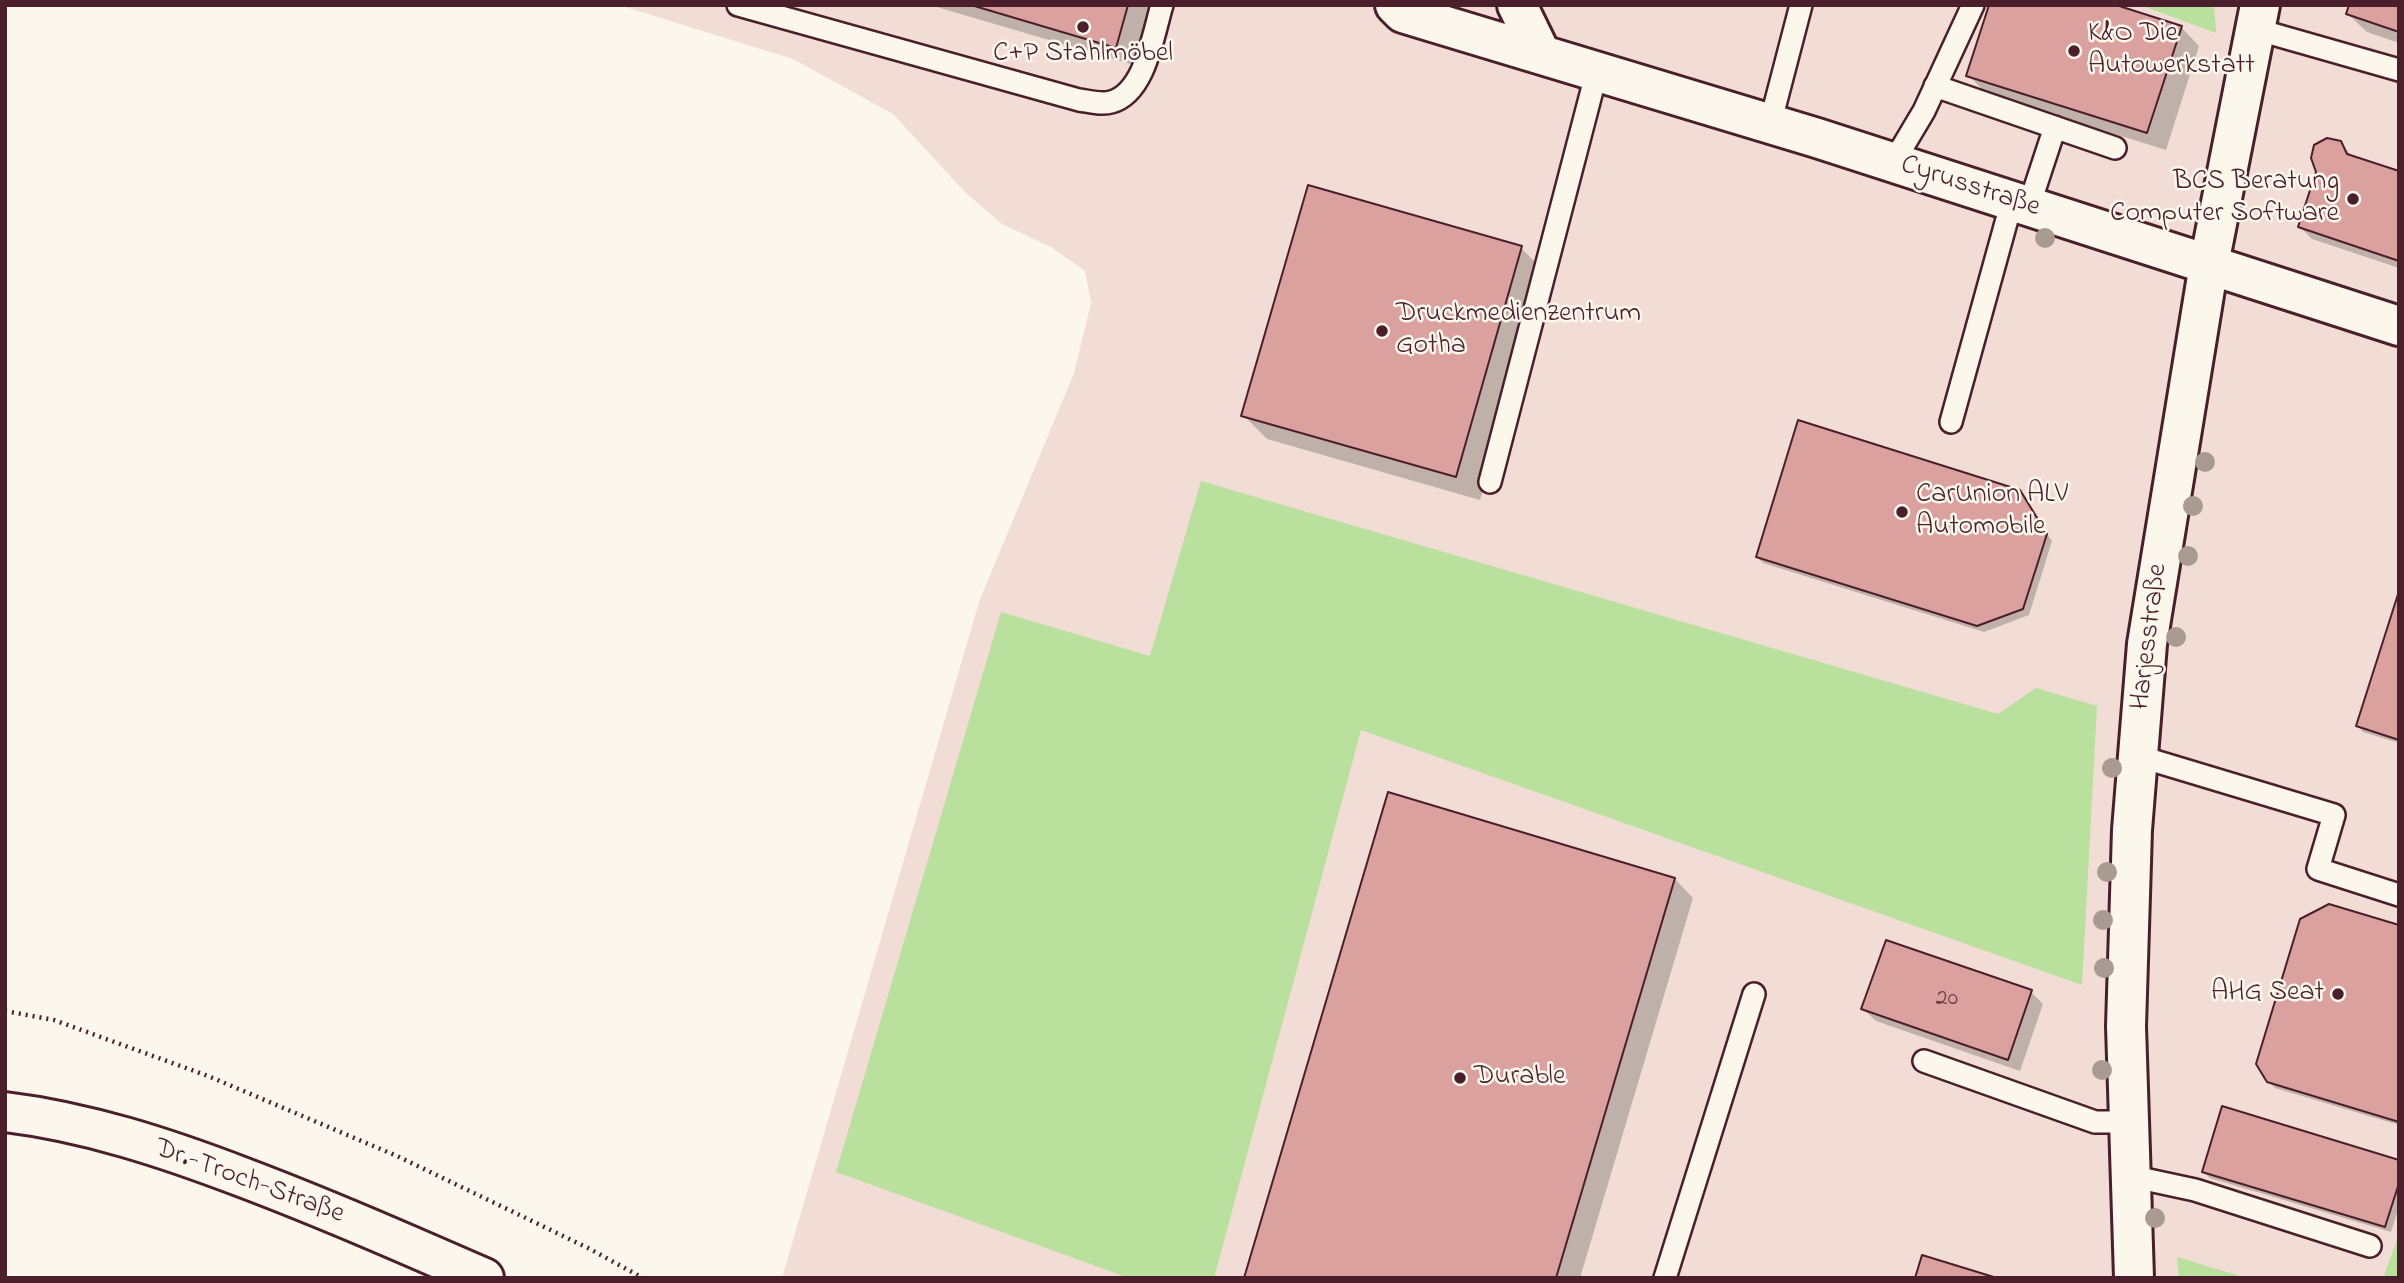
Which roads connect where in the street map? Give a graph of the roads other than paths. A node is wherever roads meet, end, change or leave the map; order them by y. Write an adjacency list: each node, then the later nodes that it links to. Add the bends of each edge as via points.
1 (738, 5): 2 (lane, via 1079,100 1110,103 1127,94 1139,79)
2 (1162, 5)
3 (1395, 5): 8 (street, Cyrusstraße, via 1414,17)
4 (1517, 5): 8 (street)
5 (1801, 5): 12 (lane)
6 (1973, 5): 11 (lane)
7 (2258, 17): 9 (lane); 17 (street, Harjesstraße)
8 (1541, 54): 10 (street, Cyrusstraße)
9 (2399, 70)
10 (1597, 71): 12 (street, Cyrusstraße); 20 (lane)
11 (1936, 86): 13 (lane); 15 (lane)
12 (1770, 124): 15 (street, Cyrusstraße)
13 (2055, 127): 14 (lane); 16 (lane)
14 (2115, 148)
15 (1893, 163): 16 (street, Cyrusstraße)
16 (2021, 204): 17 (street, Cyrusstraße); 19 (lane)
17 (2209, 264): 18 (street, Cyrusstraße); 21 (street, Harjesstraße, via 2147,644)
18 (2399, 326)
19 (1951, 422)
20 (1490, 482)
21 (2138, 757): 22 (lane, via 2334,815 2318,869); 26 (street, Harjesstraße, via 2126,1026)
22 (2399, 895)
23 (1754, 995): 30 (lane)
24 (1924, 1061): 26 (lane, via 2095,1122)
25 (5, 1112): 29 (street, Dr.-Troch-Straße, via 80,1125 182,1154)
26 (2128, 1122): 27 (street, Harjesstraße)
27 (2130, 1177): 28 (lane, via 2195,1191); 31 (street, Harjesstraße)
28 (2370, 1246)
29 (484, 1278)
30 (1665, 1278)
31 (2134, 1278)

